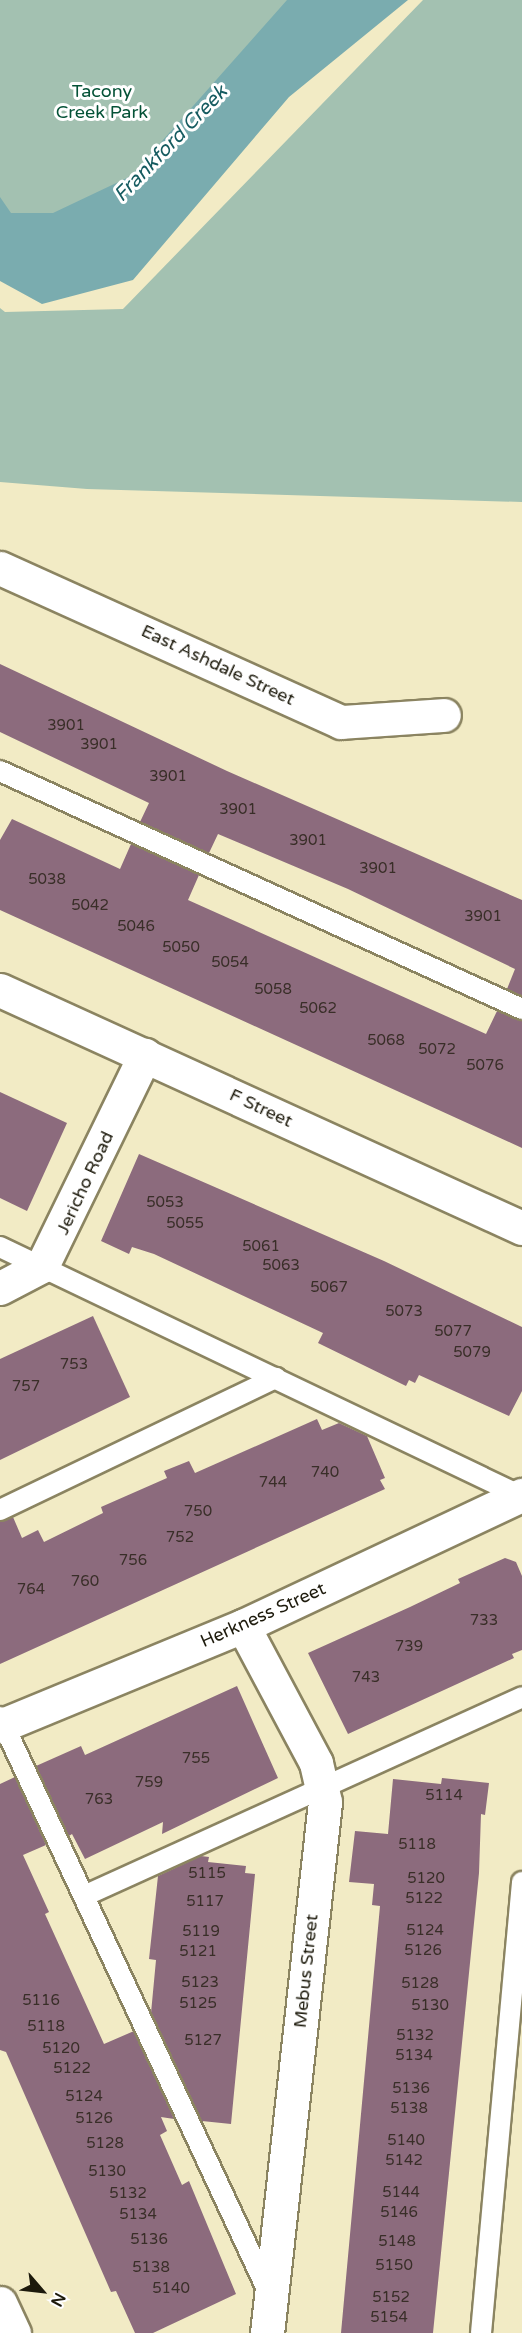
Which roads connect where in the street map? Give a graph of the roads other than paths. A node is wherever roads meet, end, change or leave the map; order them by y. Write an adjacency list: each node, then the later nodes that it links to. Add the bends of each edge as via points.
1 (0, 568): 2 (street, East Ashdale Street, via 341,722)
2 (444, 716)
3 (0, 771): 5 (lane)
4 (0, 990): 6 (street, F Street)
5 (522, 1009)
6 (145, 1055): 7 (street, F Street); 9 (street, Jericho Road)
7 (522, 1228)
8 (0, 1247): 9 (lane)
9 (42, 1266): 10 (street); 11 (lane)
10 (0, 1288)
11 (276, 1378): 12 (lane); 13 (lane)
12 (521, 1496): 14 (street, Herkness Street)
13 (0, 1510)
14 (243, 1626): 16 (street, Herkness Street); 17 (street, Mebus Street, via 316,1763)
15 (522, 1697): 17 (lane)
16 (1, 1722): 19 (lane)
17 (321, 1786): 19 (lane); 20 (street, Mebus Street, via 325,1802)
18 (522, 1882): 24 (lane)
19 (84, 1896): 20 (lane)
20 (270, 2295): 23 (street, Mebus Street)
21 (0, 2303): 22 (street)
22 (14, 2333)
23 (267, 2333)
24 (481, 2333)

